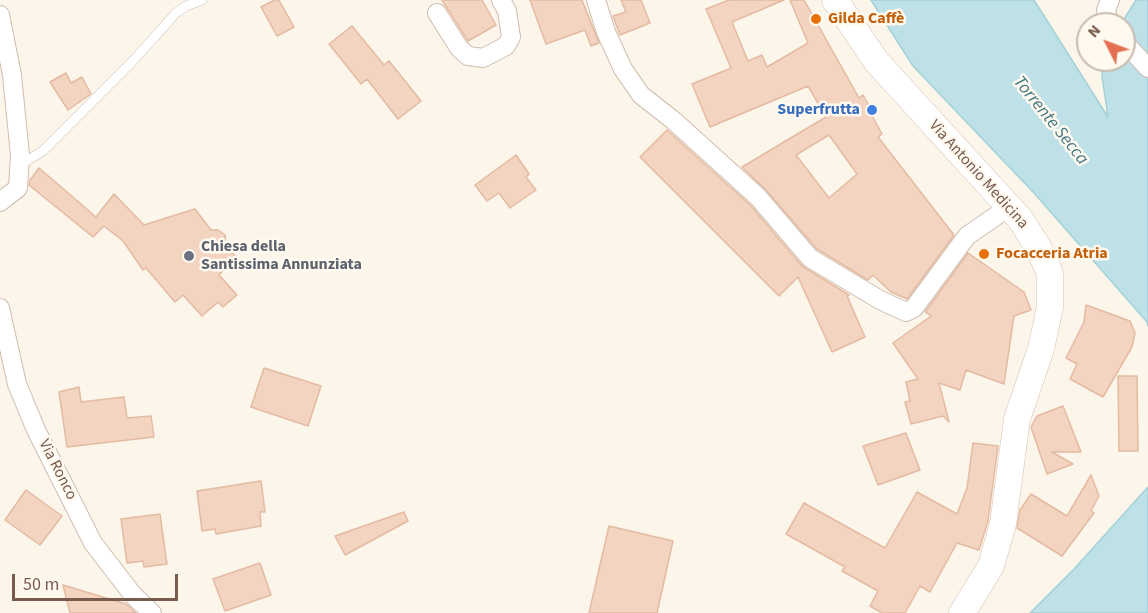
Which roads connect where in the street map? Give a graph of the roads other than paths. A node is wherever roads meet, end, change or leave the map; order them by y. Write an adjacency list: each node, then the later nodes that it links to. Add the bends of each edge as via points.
1 (202, 0): 9 (lane, via 176,14 45,150)
2 (501, 0): 5 (street, via 511,37 506,46 483,58 468,56 459,48)
3 (596, 0): 11 (street, via 619,60 641,95 758,197 810,258 880,300 906,312 914,308 967,236)
4 (835, 0): 11 (main road, Via Antonio Medicina, via 876,62)
5 (437, 13)
6 (0, 15): 9 (street, via 12,75)
7 (1136, 55): 8 (street)
8 (1148, 68)
9 (19, 166): 10 (street, via 18,188)
10 (0, 202)
11 (1009, 207): 14 (main road, Via Antonio Medicina, via 1038,246 1050,273 1050,307 1041,349 1017,419 1003,524 991,566)
12 (0, 308): 13 (street, Via Ronco, via 17,384 41,441 93,543)
13 (152, 613)
14 (962, 613)

